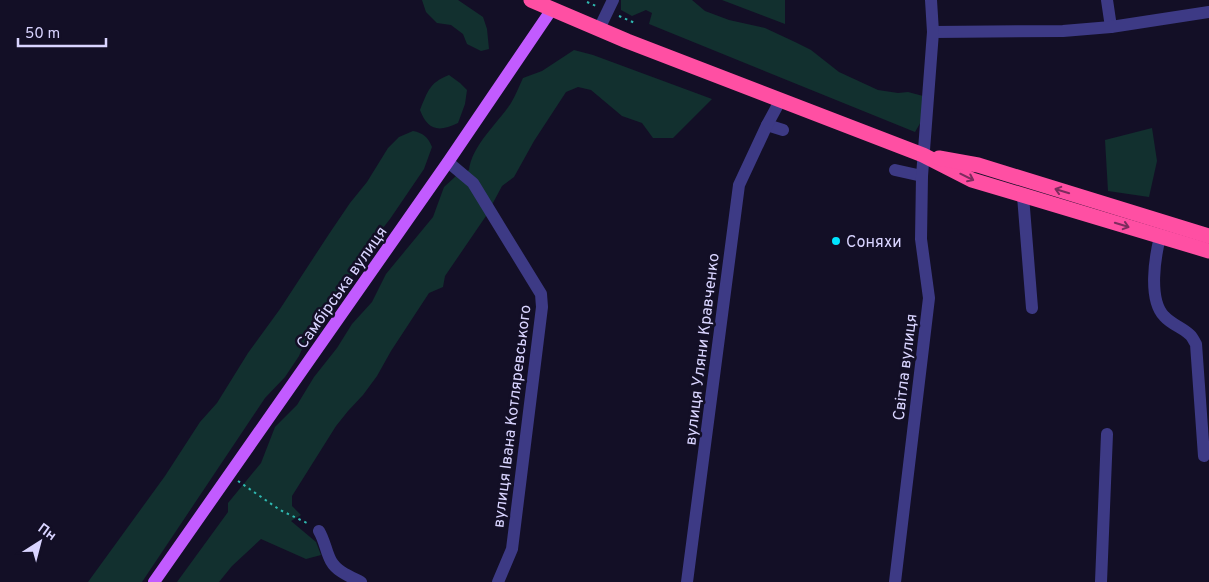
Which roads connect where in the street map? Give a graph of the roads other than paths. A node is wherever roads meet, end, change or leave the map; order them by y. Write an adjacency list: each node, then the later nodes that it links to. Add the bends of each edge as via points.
1 (531, 0): 5 (highway)
2 (613, 0): 8 (street)
3 (931, 0): 9 (street, Світла вулиця)
4 (1107, 0): 7 (street)
5 (552, 9): 8 (highway); 14 (main road, Самбірська вулиця)
6 (1209, 12): 7 (street)
7 (1111, 27): 9 (street, via 1063,31)
8 (599, 29): 10 (highway)
9 (933, 32): 13 (street, Світла вулиця)
10 (780, 101): 11 (street, вулиця Уляни Кравченко); 13 (highway)
11 (767, 125): 12 (street); 28 (street, вулиця Уляни Кравченко, via 739,185)
12 (783, 130)
13 (924, 155): 16 (street, Світла вулиця); 17 (highway, one-way to 17, via 972,180); 19 (highway, one-way to 13, via 978,165)
14 (448, 162): 25 (main road, Самбірська вулиця); 27 (street, вулиця Івана Котляревського, via 473,183 541,294 542,308 512,549)
15 (895, 170): 16 (street)
16 (922, 176): 29 (street, Світла вулиця, via 921,240 929,298)
17 (1023, 196): 18 (highway, one-way to 18); 21 (street)
18 (1160, 236): 20 (highway); 23 (street, via 1154,276 1157,306 1162,315 1189,334 1196,344)
19 (1209, 236)
20 (1209, 251)
21 (1032, 308)
22 (1107, 434): 30 (street)
23 (1204, 456)
24 (319, 531): 26 (street, via 335,567)
25 (154, 582)
26 (361, 582)
27 (498, 582)
28 (688, 582)
29 (895, 582)
30 (1101, 582)

